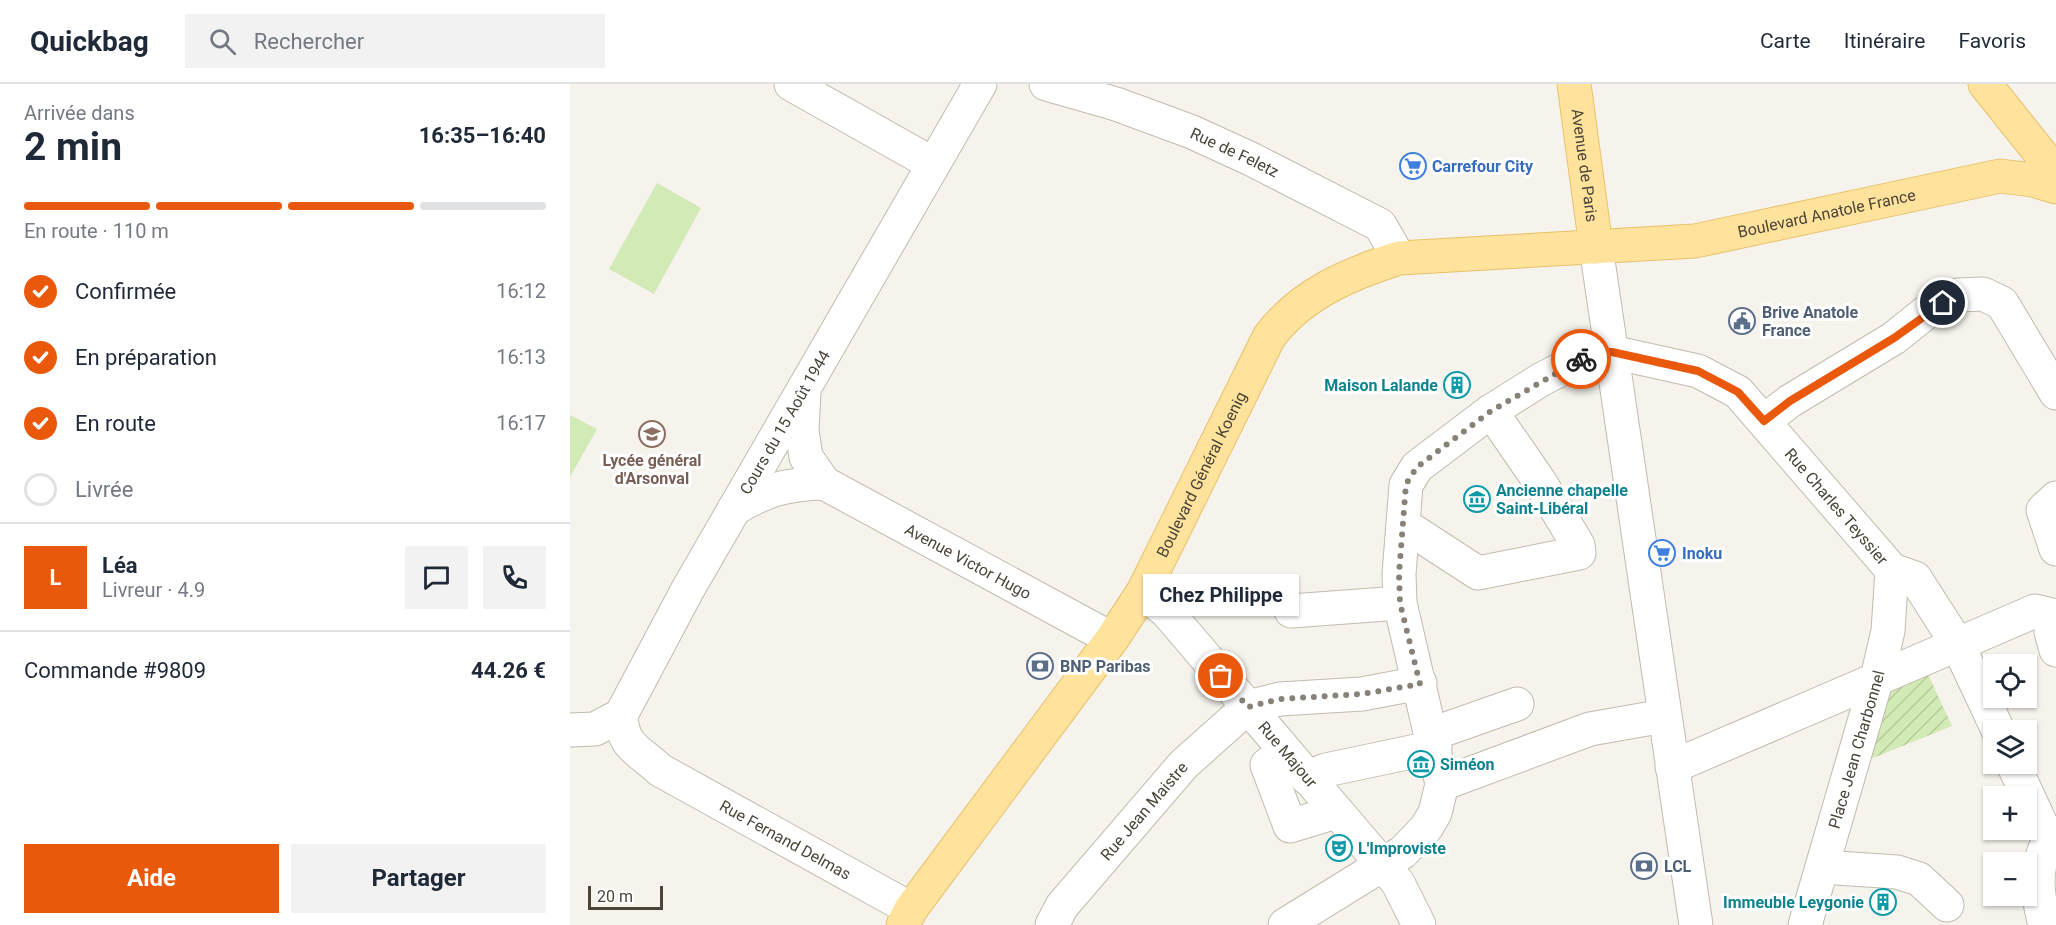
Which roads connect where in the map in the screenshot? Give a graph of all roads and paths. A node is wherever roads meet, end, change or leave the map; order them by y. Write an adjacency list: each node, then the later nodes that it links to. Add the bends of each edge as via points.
1 (791, 84): 6 (street)
2 (980, 84): 6 (street, Cours du 15 Août 1944)
3 (1046, 84): 10 (street, Rue de Feletz, via 1116,104 1251,159 1380,225)
4 (1574, 84): 9 (main road, Avenue de Paris)
5 (1985, 84): 7 (main road)
6 (933, 164): 12 (street, Cours du 15 Août 1944)
7 (2056, 173)
8 (2056, 187): 9 (main road, Boulevard Anatole France, via 2000,176 1695,240)
9 (1596, 247): 10 (main road, Boulevard Général Koenig); 11 (street)
10 (1399, 258): 22 (main road, Boulevard Général Koenig, via 1354,273 1284,317 1246,379)
11 (1612, 352): 14 (street, via 1593,352); 15 (street, Rue Charles Teyssier, via 1698,371 1738,392); 34 (street)
12 (804, 388): 16 (street, Avenue Victor Hugo, via 802,431 806,457); 18 (street, Cours du 15 Août 1944)
13 (2056, 393): 15 (street, via 2002,303 1983,294 1958,295 1929,310 1894,338)
14 (1491, 411): 19 (street, via 1417,467 1406,484); 19 (street, via 1540,482 1579,553 1478,573)
15 (1764, 421): 21 (street, Rue Charles Teyssier)
16 (824, 483): 18 (street, via 765,491); 26 (street, Avenue Victor Hugo)
17 (2056, 498): 20 (street, via 2043,510)
18 (734, 509): 33 (street, Cours du 15 Août 1944)
19 (1404, 525): 23 (street)
20 (2056, 549)
21 (1892, 570): 27 (street, Rue Charles Teyssier, via 1915,578); 29 (street, Place Jean Charbonnel, via 1888,631)
22 (1143, 592): 26 (main road, Boulevard Général Koenig); 32 (street, Rue Majour, via 1167,612)
23 (1400, 603): 24 (street); 30 (street)
24 (1291, 611)
25 (2055, 616): 27 (street, via 2035,611); 28 (street, via 2051,632)
26 (1112, 639): 48 (main road, Boulevard Général Koenig)
27 (1958, 645): 29 (street); 35 (street, Rue Charles Teyssier)
28 (2056, 650)
29 (1877, 678): 39 (street); 46 (street, Place Jean Charbonnel)
30 (1420, 684): 32 (street, via 1362,694 1280,699); 37 (street)
31 (1517, 704): 37 (street)
32 (1248, 707): 38 (street, Rue Majour); 50 (street, Rue Jean Maistre, via 1184,764 1062,906)
33 (621, 715): 36 (street, via 595,729); 40 (street, Rue Fernand Delmas, via 627,742)
34 (1664, 716): 39 (street); 43 (street, via 1590,729)
35 (1993, 720)
36 (570, 732): 40 (street, Rue Fernand Delmas, via 582,744 641,769)
37 (1433, 740): 42 (street); 43 (street)
38 (1285, 752): 42 (street, Rue Majour); 44 (street, via 1267,765 1290,826)
39 (1672, 767): 52 (street)
40 (660, 770): 48 (street, Rue Fernand Delmas)
41 (2018, 774): 54 (street, via 2049,841 2038,860 2038,890)
42 (1307, 778): 44 (street, Rue Majour)
43 (1442, 784): 45 (street, via 1436,813 1426,828 1403,852)
44 (1336, 812): 45 (street, Rue Majour)
45 (1382, 865): 49 (street, Rue Majour, via 1398,883); 51 (street)
46 (1822, 867): 47 (street, via 1897,872 1919,879); 53 (street, Place Jean Charbonnel)
47 (1947, 905)
48 (907, 917)
49 (1418, 924)
50 (1052, 925)
51 (1285, 925)
52 (1696, 925)
53 (1805, 925)
54 (2045, 925)

